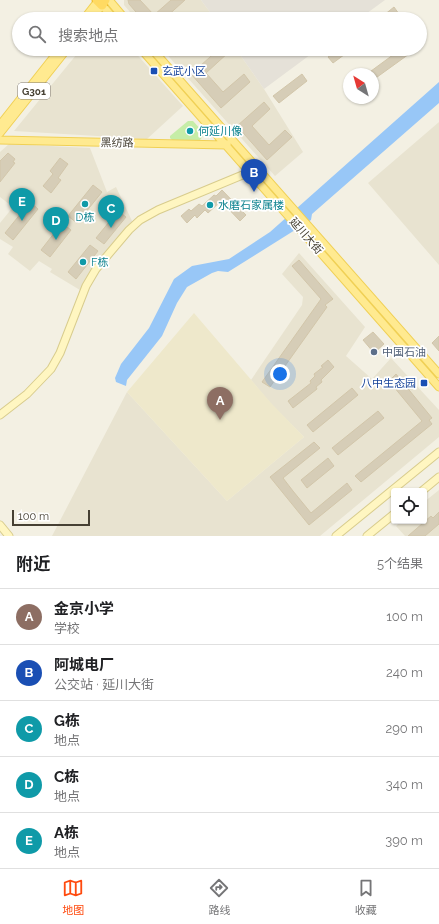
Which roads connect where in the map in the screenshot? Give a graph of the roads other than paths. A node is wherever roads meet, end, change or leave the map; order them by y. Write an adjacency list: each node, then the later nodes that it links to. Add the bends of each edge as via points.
1 (102, 1): 2 (main road); 3 (main road); 4 (main road); 5 (main road)
2 (91, 12)
3 (95, 12)
4 (109, 12)
5 (116, 12)
6 (54, 56): 10 (main road, G301)
7 (61, 56): 11 (main road, G301)
8 (147, 56): 14 (main road, 延川大街)
9 (158, 56): 13 (main road, 延川大街)
10 (0, 125)
11 (0, 133)
12 (0, 140): 14 (main road, 黑纺路)
13 (232, 140): 14 (main road); 15 (main road, 延川大街)
14 (226, 145): 16 (main road, 延川大街)
15 (257, 169): 16 (street); 17 (main road, 延川大街)
16 (249, 172): 18 (main road, 延川大街); 19 (street, via 158,210 129,230 96,269 86,286 60,353 51,369 27,394)
17 (439, 374)
18 (439, 387)
19 (0, 416)
20 (439, 452): 26 (street)
21 (439, 477): 22 (street)
22 (426, 488)
23 (391, 516): 27 (street)
24 (0, 525): 25 (street)
25 (9, 536)
26 (336, 536)
27 (367, 536)

